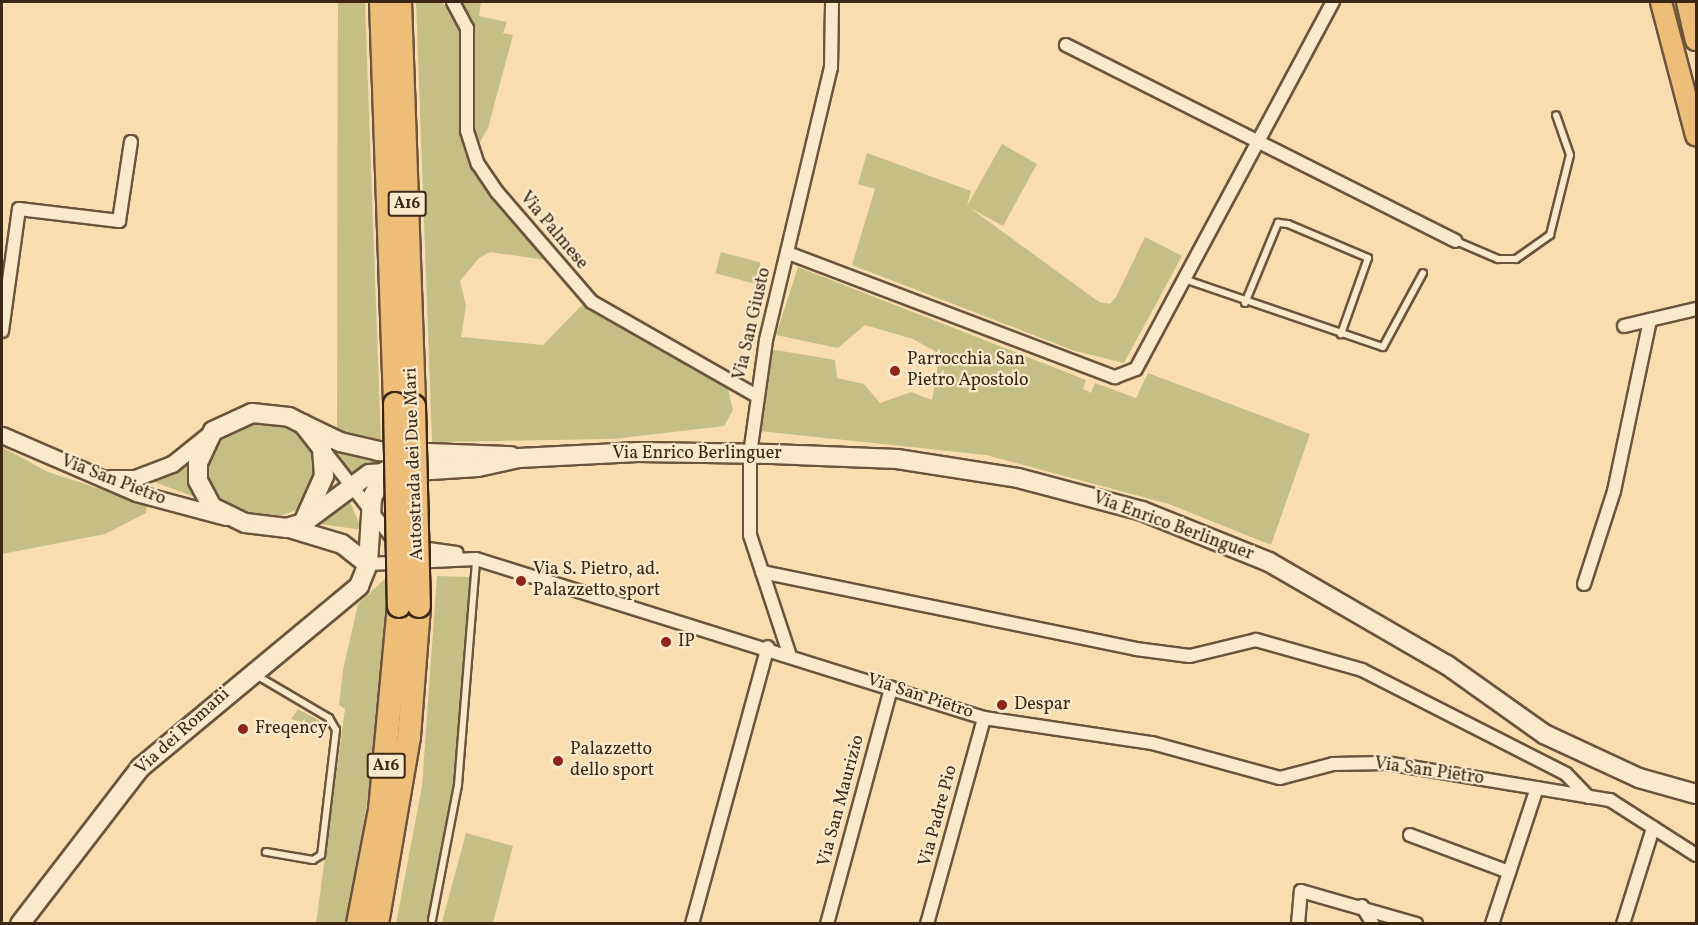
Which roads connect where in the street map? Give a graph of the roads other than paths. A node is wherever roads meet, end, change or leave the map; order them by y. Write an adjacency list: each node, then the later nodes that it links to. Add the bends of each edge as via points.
1 (381, 2): 25 (highway, Autostrada dei Due Mari / A16)
2 (400, 2): 25 (highway, Autostrada dei Due Mari / A16)
3 (453, 2): 24 (street, Via Palmese, via 467,28 468,131 478,164 497,192 592,302)
4 (832, 2): 15 (street, Via San Giusto, via 831,68)
5 (1333, 2): 13 (street)
6 (1661, 2): 11 (main road)
7 (1687, 2): 8 (main road)
8 (1696, 40)
9 (1066, 45): 13 (street)
10 (1556, 115): 14 (lane, via 1570,155 1569,174 1550,235 1516,259 1498,259)
11 (1696, 135)
12 (131, 142): 22 (street, via 119,221 19,209)
13 (1255, 145): 14 (street); 17 (street)
14 (1456, 241)
15 (788, 253): 17 (street, via 1115,377 1136,369); 24 (street, Via San Giusto)
16 (1423, 273): 23 (lane, via 1383,347)
17 (1184, 279): 18 (lane)
18 (1245, 303): 23 (lane); 23 (lane, via 1278,223 1288,224 1368,258)
19 (1696, 309): 20 (street)
20 (1650, 320): 21 (street); 41 (street, via 1614,491)
21 (1624, 326)
22 (2, 331)
23 (1341, 334)
24 (755, 395): 30 (street, Via San Giusto)
25 (404, 405): 58 (highway, Autostrada dei Due Mari / A16, bridge, via 396,661 380,810); 59 (highway, Autostrada dei Due Mari / A16, bridge, via 416,662 399,813)
26 (303, 424): 27 (main road, via 252,413); 29 (main road); 31 (main road, Via Enrico Berlinguer, via 340,442 378,451)
27 (213, 431): 33 (street, via 172,464 135,478); 36 (main road, via 198,463 198,481 212,507)
28 (2, 435): 33 (street, Via San Pietro)
29 (322, 448): 34 (street); 37 (main road, via 321,491)
30 (750, 454): 31 (main road, Via Enrico Berlinguer); 40 (street, Via San Giusto, via 749,525); 48 (main road, Via Enrico Berlinguer, via 897,459 1018,478 1142,511 1280,568 1429,654 1544,734 1639,778)
31 (519, 458): 32 (main road, Via Enrico Berlinguer, via 478,468)
32 (385, 471): 34 (main road); 35 (main road, via 376,484)
33 (104, 478): 36 (street, Via San Pietro, via 136,493)
34 (348, 486): 35 (street); 37 (main road)
35 (370, 514): 38 (street, via 400,546); 39 (main road)
36 (227, 518): 37 (main road)
37 (295, 525): 39 (main road, via 342,544)
38 (471, 558): 39 (street, Via San Pietro); 42 (street, Via San Pietro); 56 (lane, via 459,785)
39 (368, 564): 44 (main road, Via dei Romani, via 356,591)
40 (762, 572): 43 (street, Via San Giusto); 49 (street, via 1147,650 1191,656 1256,640 1362,670 1566,774)
41 (1584, 584)
42 (768, 646): 43 (street, Via San Pietro); 60 (street)
43 (789, 653): 45 (street, Via San Pietro)
44 (251, 671): 52 (lane, via 329,718 336,730 321,855 313,860); 57 (main road, Via dei Romani, via 140,768)
45 (891, 688): 46 (street, Via San Pietro); 61 (street, Via San Maurizio)
46 (984, 718): 47 (street, Via San Pietro, via 1152,743 1280,778 1333,765 1386,764); 62 (street, Via Padre Pio)
47 (1537, 788): 49 (street, Via San Pietro); 54 (street)
48 (1696, 794)
49 (1588, 797): 50 (street, Via San Pietro, via 1610,800)
50 (1653, 828): 53 (street, Via San Pietro); 67 (street)
51 (1410, 834): 54 (street)
52 (266, 852)
53 (1696, 855)
54 (1509, 872): 66 (street)
55 (1362, 906): 63 (street, via 1301,891); 64 (street); 65 (street)
56 (432, 920)
57 (20, 924)
58 (358, 924)
59 (377, 924)
60 (692, 924)
61 (827, 924)
62 (927, 924)
63 (1298, 924)
64 (1373, 924)
65 (1416, 924)
66 (1492, 924)
67 (1623, 924)

